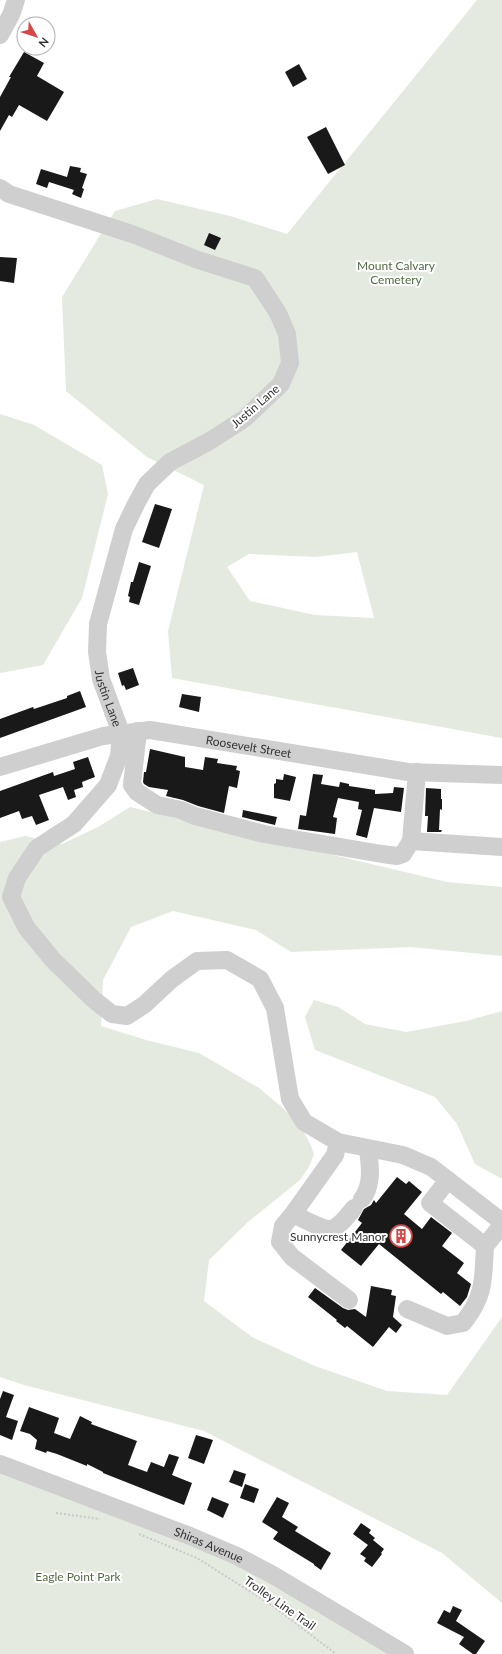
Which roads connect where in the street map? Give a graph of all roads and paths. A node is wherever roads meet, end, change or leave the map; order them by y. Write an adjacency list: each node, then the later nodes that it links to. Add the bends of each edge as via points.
1 (16, 0): 2 (street)
2 (0, 35)
3 (0, 188): 4 (street, Justin Lane, via 10,194 255,278 278,313 287,334 290,363 282,384 244,420 170,462 147,484 124,529 98,624 97,652 101,679)
4 (130, 732): 5 (street, Roosevelt Street, via 103,736); 6 (street, Roosevelt Street, via 150,730); 8 (street, via 132,785 137,792 157,805 264,834 382,854 403,854); 10 (street, via 108,785 74,824 37,848 17,878 11,897 26,927 52,960 112,1014 127,1016 197,961 227,960 260,979 275,1008 290,1099 304,1122)
5 (0, 767)
6 (417, 772): 7 (street, Roosevelt Street); 8 (street)
7 (502, 775)
8 (411, 841): 9 (street)
9 (502, 847)
10 (338, 1142): 11 (street); 13 (street, via 335,1155)
11 (368, 1149): 12 (street, via 403,1155 432,1167); 13 (street, via 370,1166 367,1193 342,1222 333,1228 325,1228)
12 (448, 1180): 14 (street); 15 (street, via 430,1203)
13 (293, 1214): 16 (street, via 282,1226 280,1242 292,1257)
14 (502, 1224): 15 (street)
15 (485, 1246): 17 (street, via 482,1290 473,1311 463,1323 447,1326)
16 (349, 1300)
17 (407, 1309)
18 (0, 1464): 23 (street, Shiras Avenue, via 237,1556)
19 (56, 1513): 20 (path)
20 (106, 1520)
21 (134, 1532): 22 (path, Trolley Line Trail, via 197,1558 273,1606)
22 (336, 1654)
23 (405, 1654)

